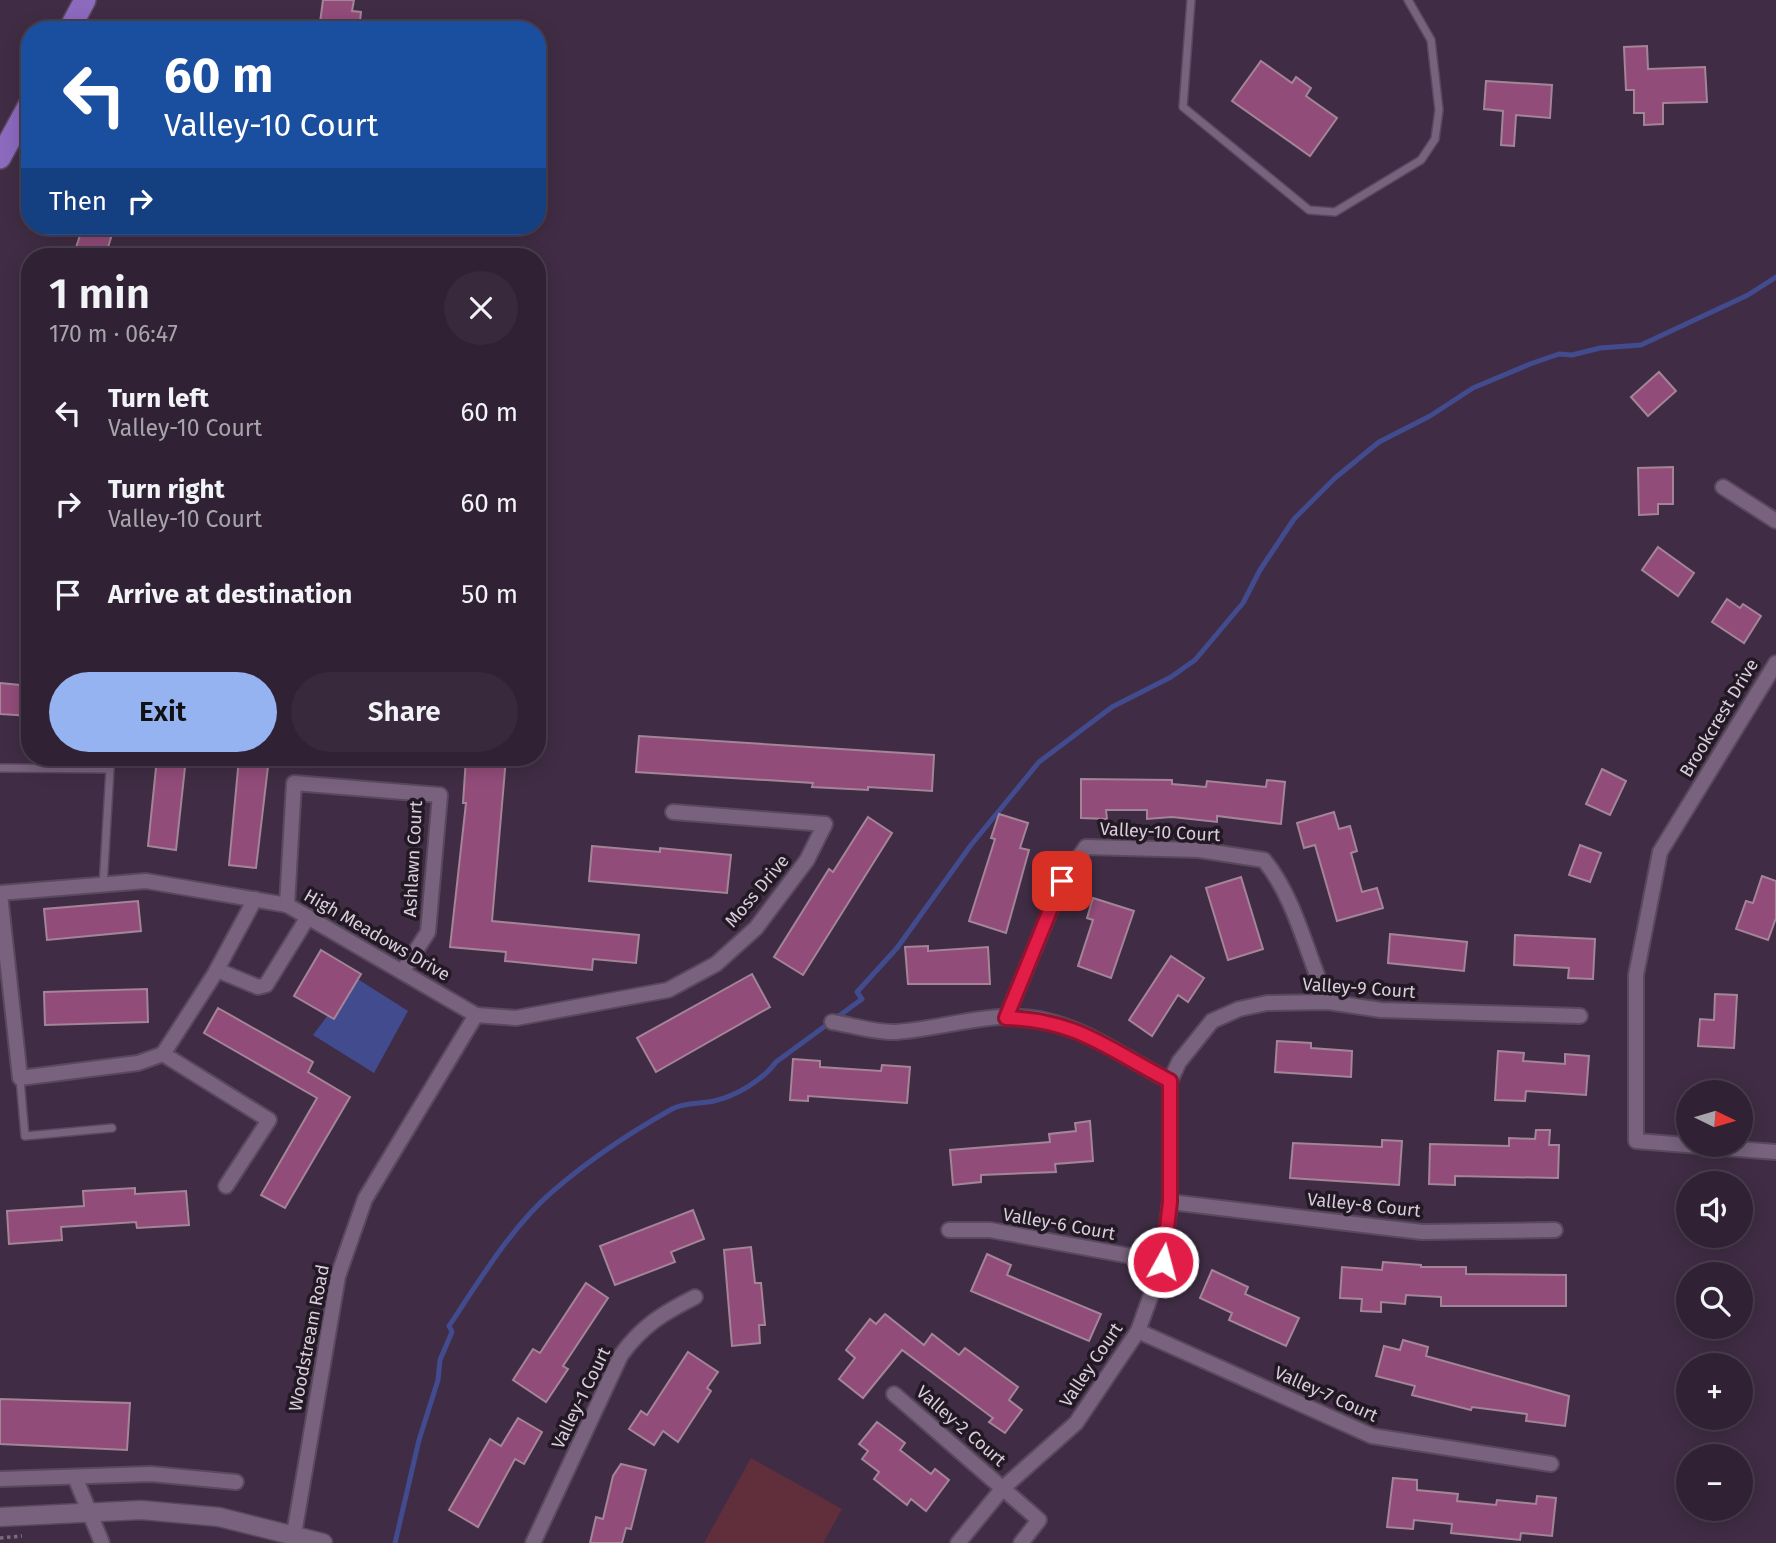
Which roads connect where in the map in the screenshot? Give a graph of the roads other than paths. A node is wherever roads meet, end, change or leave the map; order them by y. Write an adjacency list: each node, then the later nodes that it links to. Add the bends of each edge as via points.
1 (85, 0): 4 (main road)
2 (1191, 0): 3 (lane, via 1183,107 1309,210 1335,212 1421,160 1435,139 1440,110 1431,40)
3 (1408, 0)
4 (74, 21)
5 (21, 120): 6 (main road)
6 (0, 158)
7 (1723, 487): 8 (street)
8 (1776, 522)
9 (1776, 663): 28 (street, Brookcrest Drive, via 1660,852 1636,975 1636,1141)
10 (0, 768): 12 (lane, via 110,769)
11 (673, 812): 20 (street, Moss Drive, via 825,824 807,860 756,928 716,964 667,990 516,1018)
12 (103, 886): 13 (street, High Meadows Drive); 14 (street, High Meadows Drive, via 146,881)
13 (0, 894): 25 (street, High Meadows Drive)
14 (255, 899): 15 (street, High Meadows Drive); 17 (street)
15 (287, 905): 16 (street, High Meadows Drive); 18 (street, Ashlawn Court, via 294,783 439,795 428,932)
16 (308, 917): 17 (street, via 266,985 258,987); 18 (street, High Meadows Drive)
17 (217, 970): 24 (street)
18 (402, 972): 20 (street, High Meadows Drive)
19 (1328, 1002): 21 (street, Valley-9 Court, via 1381,1010); 22 (street, Valley-10 Court, via 1286,894 1264,860 1199,850 1086,847 1062,881); 26 (street, Valley-9 Court, via 1267,1003 1212,1021 1179,1062)
20 (476, 1015): 44 (street, Woodstream Road, via 365,1199 351,1237 338,1276)
21 (1580, 1016)
22 (1006, 1018): 23 (street, via 893,1032); 26 (street, via 1070,1027)
23 (832, 1022)
24 (163, 1054): 25 (street, via 138,1063); 29 (street, via 269,1120)
25 (20, 1078): 27 (lane, via 25,1136)
26 (1170, 1081): 30 (street, Valley Court)
27 (112, 1128)
28 (1776, 1152)
29 (226, 1186)
30 (1170, 1202): 32 (street, Valley-8 Court, via 1422,1232); 33 (street, Valley Court)
31 (948, 1230): 33 (street, Valley-6 Court, via 990,1230)
32 (1555, 1230)
33 (1163, 1262): 35 (street, Valley Court)
34 (695, 1297): 47 (street, Valley-1 Court, via 657,1315 621,1355)
35 (1138, 1331): 37 (street, Valley-7 Court, via 1372,1436); 41 (street, Valley Court, via 1076,1423)
36 (894, 1394): 41 (street, Valley-2 Court)
37 (1550, 1464)
38 (75, 1477): 39 (street); 40 (street, via 151,1475); 42 (street)
39 (0, 1479)
40 (236, 1482)
41 (1003, 1488): 48 (street, Valley Court); 49 (street, Valley-2 Court, via 1039,1520)
42 (90, 1512): 43 (street); 44 (street, via 141,1510 219,1517); 45 (street)
43 (0, 1517)
44 (294, 1534): 46 (street)
45 (102, 1543)
46 (323, 1543)
47 (533, 1543)
48 (958, 1543)
49 (1021, 1543)

